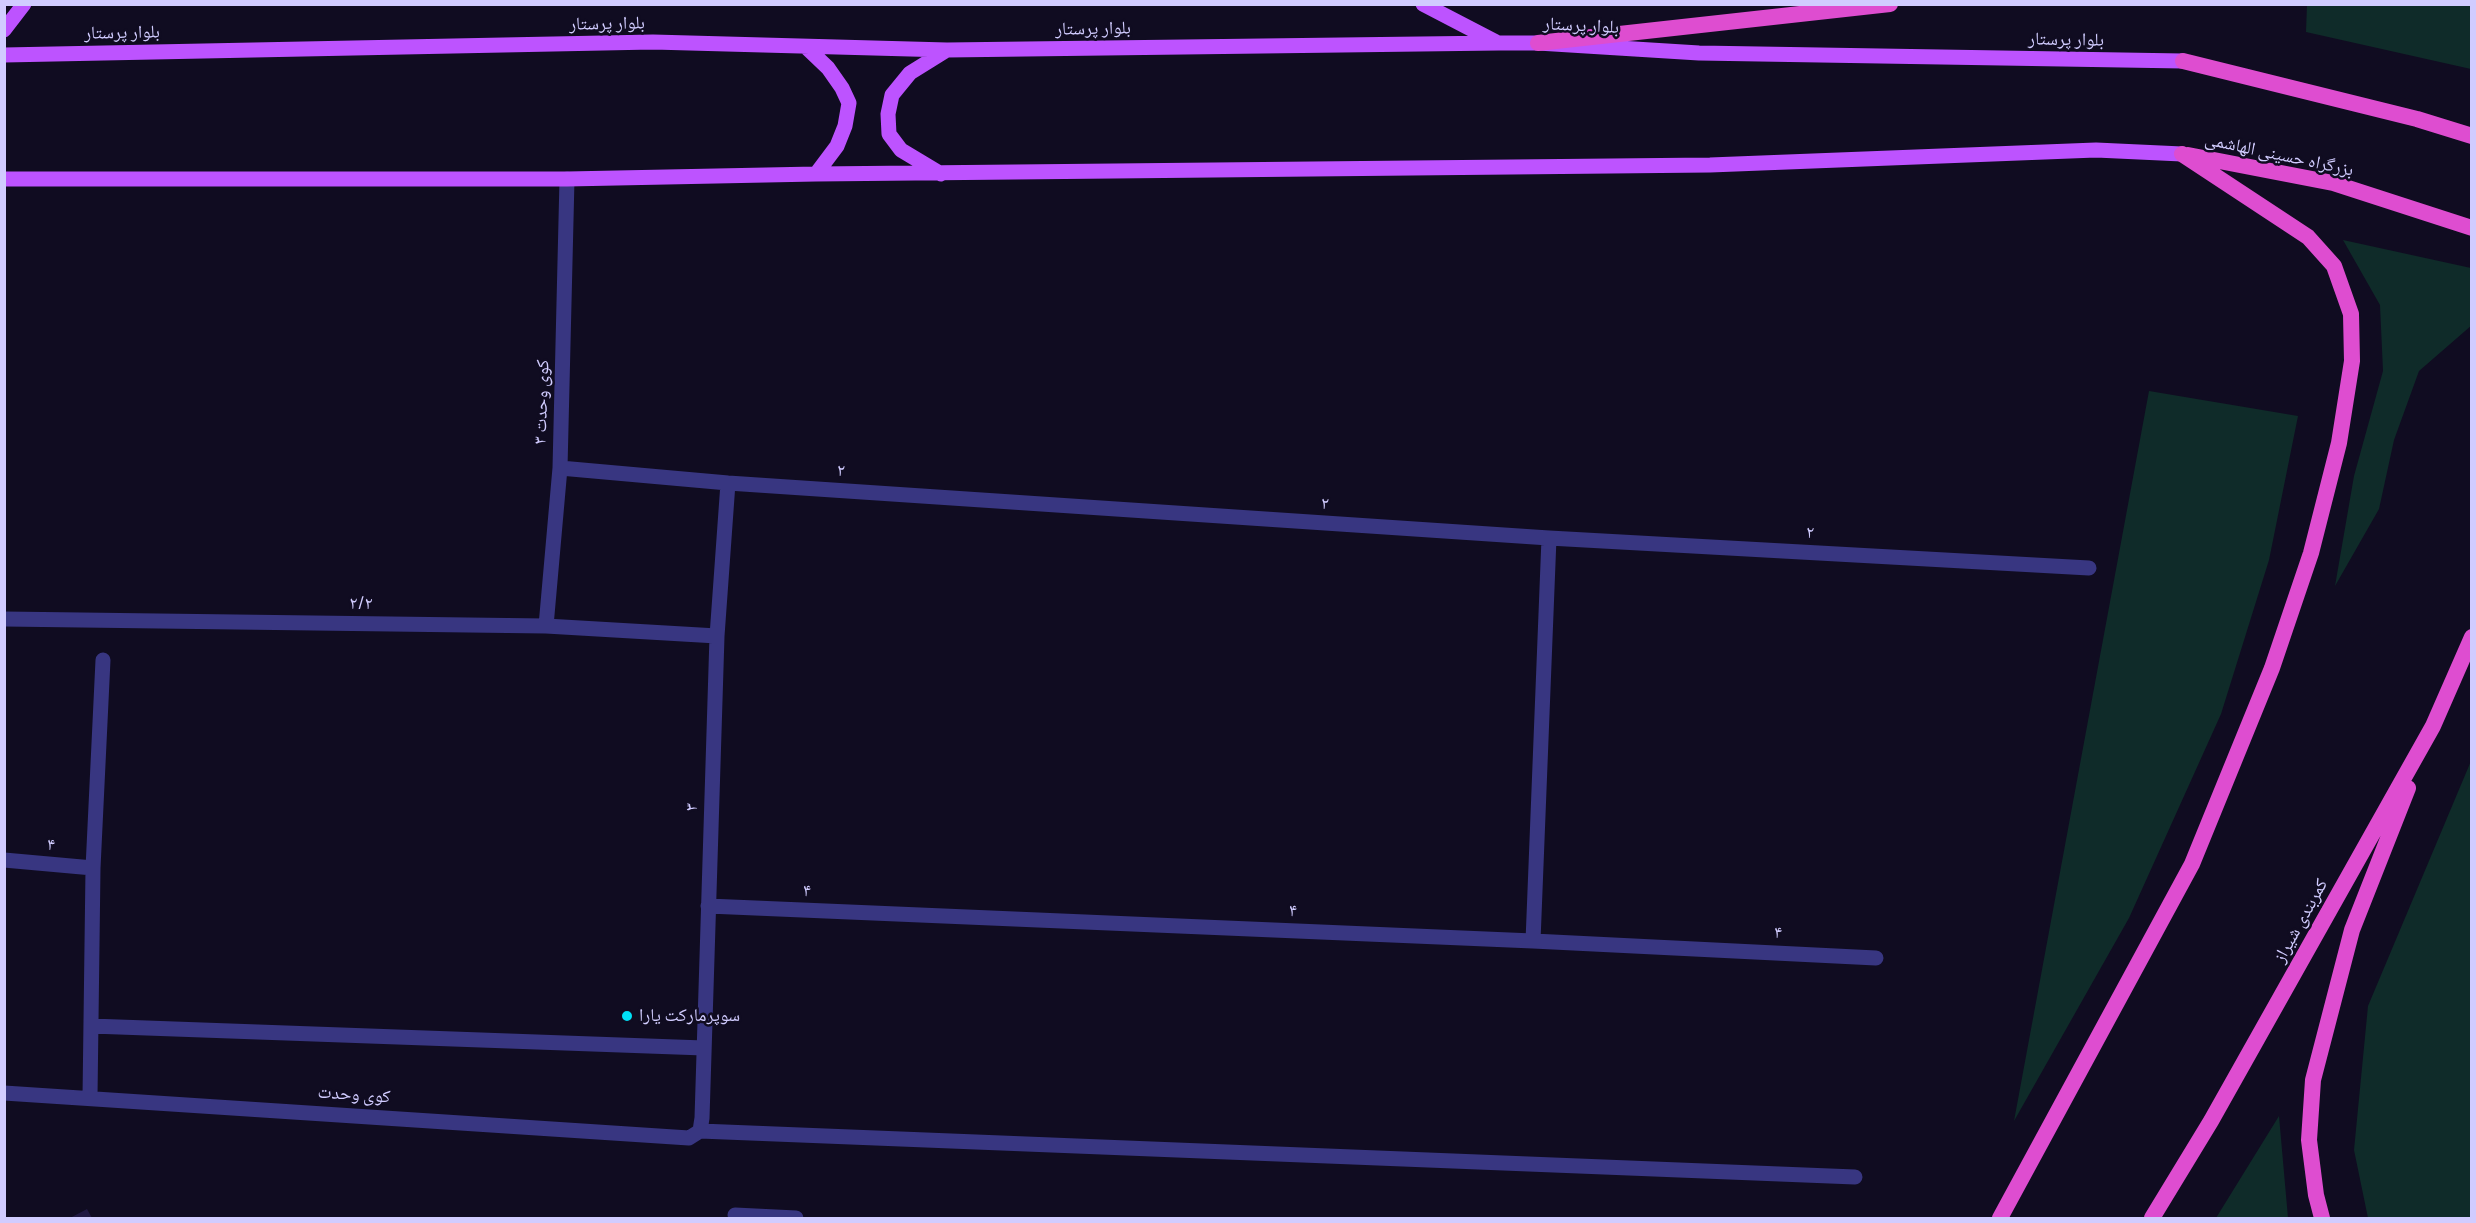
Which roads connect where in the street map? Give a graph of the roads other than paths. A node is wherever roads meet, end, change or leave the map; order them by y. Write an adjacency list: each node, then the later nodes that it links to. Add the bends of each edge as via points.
1 (24, 4): 4 (main road)
2 (1424, 4): 5 (main road)
3 (1890, 4): 6 (highway)
4 (4, 30)
5 (1499, 43): 6 (main road, بلوار پرستار); 8 (main road, بلوار پرستار)
6 (1538, 43): 10 (main road, بلوار پرستار, via 1699,53)
7 (806, 47): 8 (main road, بلوار پرستار); 9 (main road, بلوار پرستار, via 653,42); 13 (main road, via 828,68 849,103 837,146)
8 (947, 50): 14 (main road, via 910,73 892,95 888,114 889,134 901,150)
9 (4, 55)
10 (2183, 61): 11 (highway)
11 (2472, 136)
12 (2182, 154): 14 (main road, via 2096,150 1710,165); 17 (highway, بزرگراه حسینی الهاشمی, via 2333,183); 41 (highway, via 2308,237 2334,266 2351,314 2352,361 2339,443 2311,553 2272,668 2192,864)
13 (816, 174): 14 (main road); 16 (main road)
14 (942, 174)
15 (4, 179): 16 (main road)
16 (567, 179): 18 (street, کوی وحدت ۳)
17 (2472, 228)
18 (560, 468): 19 (street, ۲); 23 (street, کوی وحدت ۳)
19 (728, 483): 20 (street, ۲); 24 (street, ۳)
20 (1549, 538): 21 (street, ۲); 31 (street)
21 (2089, 568)
22 (4, 619): 23 (street, ۲/۲)
23 (546, 626): 24 (street, ۲/۲)
24 (717, 636): 30 (street, ۳)
25 (2472, 637): 27 (highway, کمربندی شیراز)
26 (103, 660): 29 (street)
27 (2433, 726): 42 (highway, کمربندی شیراز, via 2211,1121); 43 (highway, via 2352,930 2313,1080 2309,1140)
28 (4, 860): 29 (street, ۴)
29 (93, 868): 33 (street)
30 (708, 906): 31 (street, ۴); 34 (street, ۳)
31 (1533, 941): 32 (street, ۴)
32 (1876, 958)
33 (91, 1026): 34 (street); 36 (street)
34 (704, 1048): 37 (street, ۳)
35 (4, 1093): 36 (street, کوی وحدت)
36 (90, 1097): 37 (street, کوی وحدت, via 689,1138)
37 (700, 1131): 38 (street, کوی وحدت)
38 (1855, 1177)
39 (735, 1215): 40 (street)
40 (796, 1218)
41 (2000, 1218)
42 (2152, 1218)
43 (2322, 1218)

